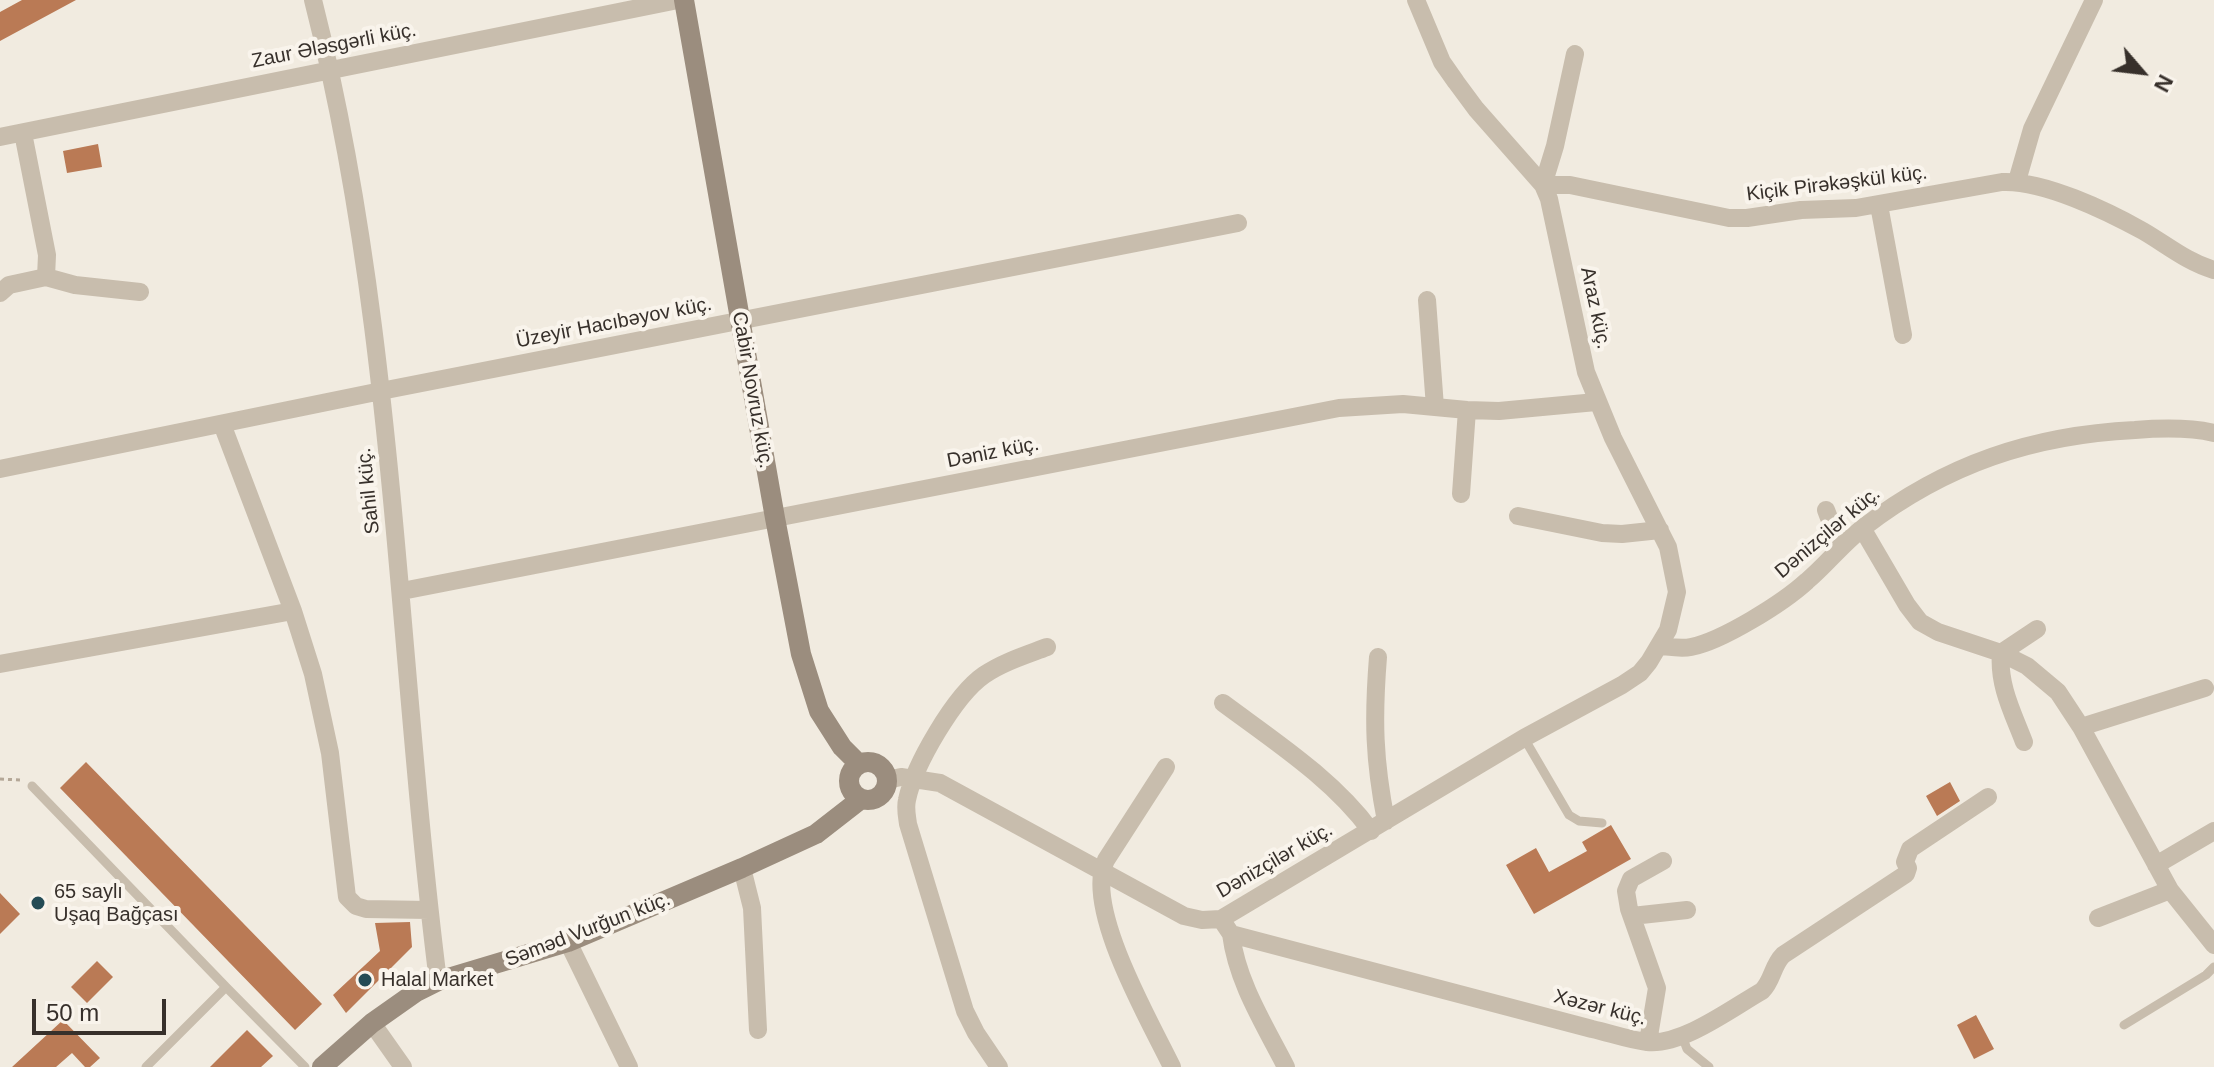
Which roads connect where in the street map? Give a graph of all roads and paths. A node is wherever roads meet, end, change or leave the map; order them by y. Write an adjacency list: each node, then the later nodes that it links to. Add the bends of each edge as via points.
1 (313, 0): 6 (street, Sahil küç.)
2 (681, 0): 6 (street, Zaur Ələsgərli küç.); 18 (main road, Cabir Novruz küç.)
3 (1416, 0): 10 (street, Araz küç., via 1449,72)
4 (2094, 0): 9 (street, via 2032,129)
5 (1575, 54): 10 (street)
6 (331, 69): 7 (street, Zaur Ələsgərli küç.); 20 (street, Sahil küç.)
7 (23, 133): 8 (street, Zaur Ələsgərli küç.); 14 (street, via 47,255)
8 (0, 137)
9 (2017, 181): 11 (street, Kiçik Pirəkəşkül küç.); 13 (street, Kiçik Pirəkəşkül küç., via 2072,198)
10 (1543, 185): 11 (street, Kiçik Pirəkəşkül küç., via 1570,185 1729,218); 21 (street, Araz küç.)
11 (1879, 205): 19 (street)
12 (1238, 223): 18 (street, Üzeyir Hacıbəyov küç.)
13 (2214, 270)
14 (46, 277): 15 (street); 16 (street, via 9,285)
15 (140, 292)
16 (0, 293)
17 (1427, 300): 22 (street)
18 (740, 321): 20 (street, Üzeyir Hacıbəyov küç.); 30 (main road, Cabir Novruz küç.)
19 (1903, 335)
20 (381, 391): 24 (street, Üzeyir Hacıbəyov küç.); 34 (street, Sahil küç.)
21 (1596, 402): 23 (street, Dәniz küç.); 32 (street, Araz küç.)
22 (1435, 407): 23 (street, Dәniz küç.); 30 (street, Dәniz küç., via 1339,408)
23 (1467, 410): 27 (street)
24 (222, 424): 26 (street, Üzeyir Hacıbəyov küç.); 35 (street)
25 (2212, 427): 31 (street, Dənizçilər küç., via 2109,431 2025,444 1937,479)
26 (0, 469)
27 (1461, 494)
28 (1826, 510): 33 (street)
29 (1518, 516): 32 (street, via 1602,533)
30 (775, 518): 34 (street, Dәniz küç.); 47 (main road, Cabir Novruz küç., via 812,692 829,730)
31 (1862, 528): 33 (street, Dənizçilər küç.); 39 (street, via 1920,622)
32 (1660, 530): 37 (street, Araz küç., via 1677,592)
33 (1840, 547): 37 (street, Dənizçilər küç., via 1803,585 1736,628 1695,647)
34 (402, 591): 63 (street, Sahil küç.)
35 (293, 611): 41 (street); 63 (street, via 330,753 347,897 366,909)
36 (2037, 629): 39 (street)
37 (1661, 646): 45 (street, Dәnizçilәr küç., via 1640,673)
38 (1047, 647): 50 (street, via 997,667 965,692)
39 (2001, 653): 44 (street, via 2058,692); 46 (street, via 2003,687)
40 (1378, 657): 56 (street, via 1373,717)
41 (0, 664)
42 (2205, 688): 44 (street)
43 (1223, 703): 56 (street)
44 (2081, 727): 59 (street)
45 (1524, 738): 55 (lane, via 1569,815); 56 (street, Dәnizçilәr küç.)
46 (2024, 742)
47 (859, 764): 51 (main road, via 874,762); 54 (main road, via 850,786)
48 (1166, 767): 61 (street)
49 (0, 779): 52 (path)
50 (914, 779): 51 (street, Dәnizçilәr küç.); 61 (street, Dәnizçilәr küç., via 957,791); 83 (street, via 907,799 908,824 965,1011)
51 (887, 780): 54 (main road, via 879,797)
52 (32, 786): 72 (lane)
53 (1988, 797): 76 (street, Xəzər küç., via 1910,849 1906,874 1783,955 1762,991)
54 (861, 799): 60 (main road, Səməd Vurğun küç., via 816,834)
55 (1602, 823)
56 (1378, 826): 67 (street, Dәnizçilәr küç.)
57 (2214, 831): 59 (street)
58 (1663, 861): 65 (street, via 1631,879 1626,891)
59 (2156, 865): 62 (street)
60 (742, 868): 68 (main road, Səməd Vurğun küç.); 75 (street, via 752,908)
61 (1100, 871): 67 (street, Dәnizçilәr küç., via 1184,916); 84 (street, via 1115,946)
62 (2170, 890): 66 (street); 69 (street)
63 (429, 910): 71 (street, Sahil küç.)
64 (1687, 910): 65 (street)
65 (1632, 916): 77 (street, via 1657,988)
66 (2098, 918)
67 (1226, 926): 77 (street, Xəzər küç.); 85 (street, via 1242,981)
68 (568, 942): 71 (main road, Səməd Vurğun küç.); 82 (street)
69 (2214, 945)
70 (2214, 967): 74 (lane)
71 (438, 981): 73 (main road, Səməd Vurğun küç.)
72 (226, 987): 78 (lane); 79 (lane)
73 (372, 1023): 80 (main road, Səməd Vurğun küç.); 81 (street)
74 (2124, 1025)
75 (758, 1030)
76 (1682, 1036): 77 (street, Xəzər küç.); 86 (lane, via 1687,1049)
77 (1648, 1042)
78 (146, 1067)
79 (305, 1067)
80 (322, 1067)
81 (403, 1067)
82 (629, 1067)
83 (999, 1067)
84 (1172, 1067)
85 (1286, 1067)
86 (1709, 1067)

